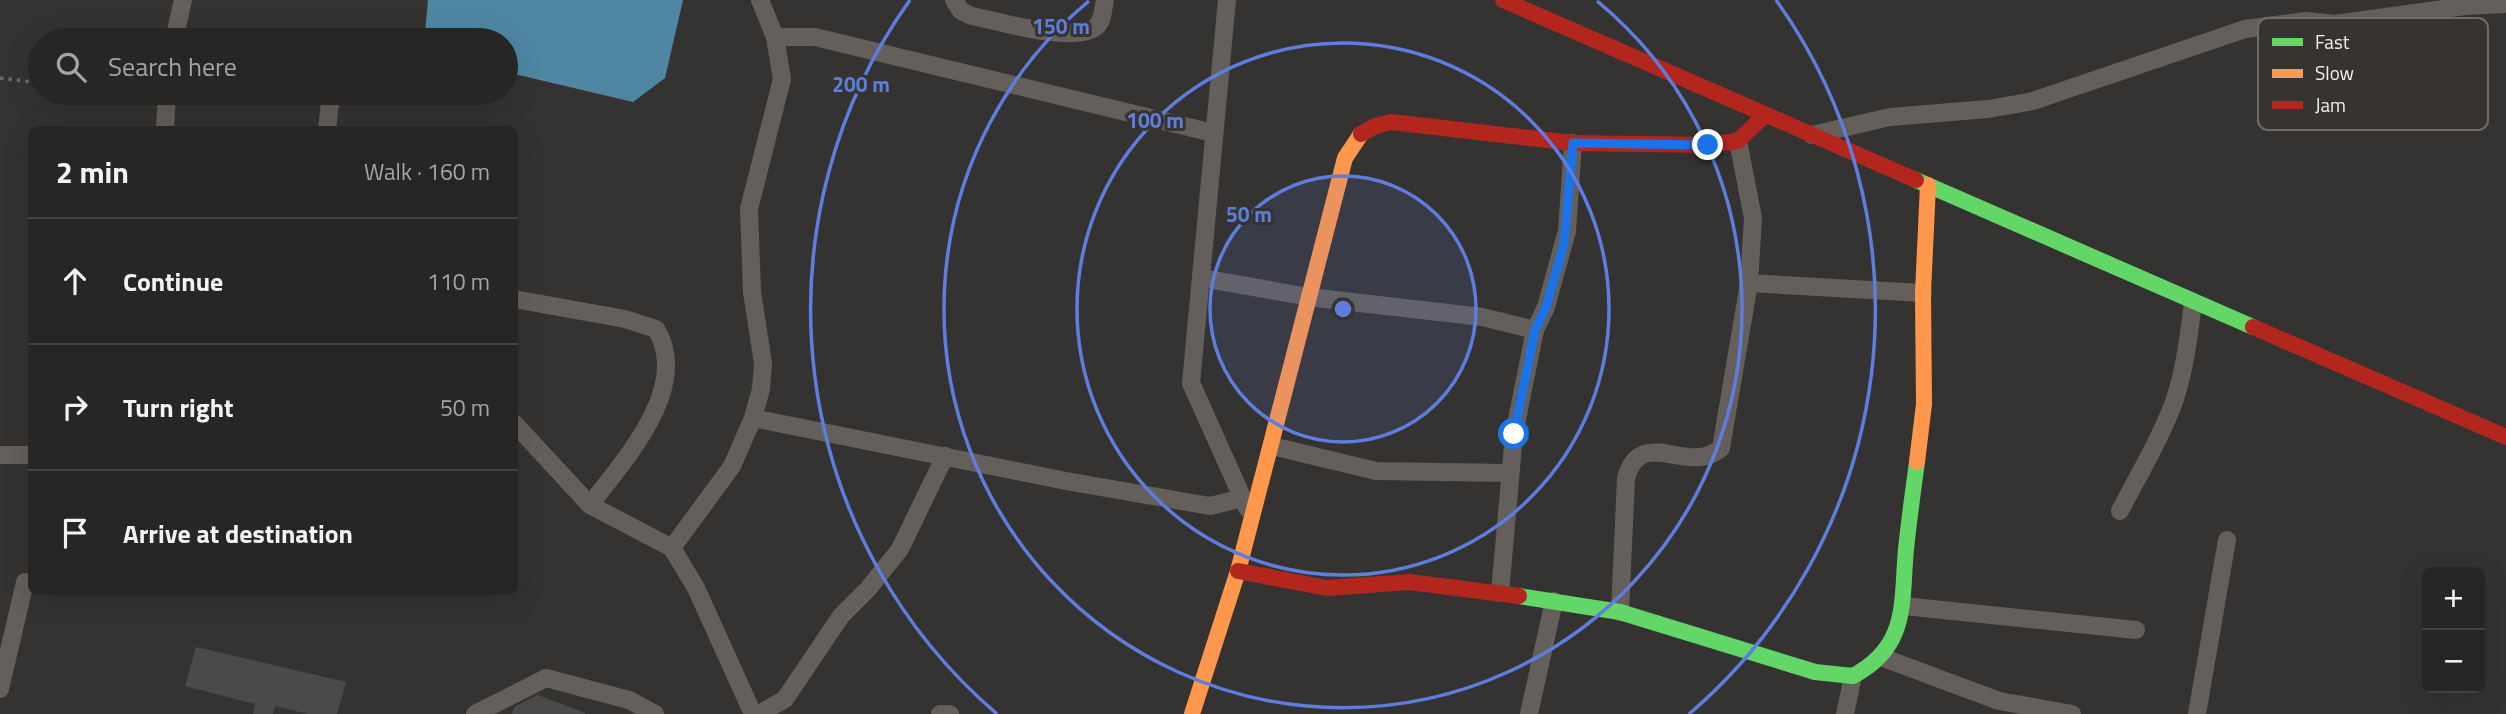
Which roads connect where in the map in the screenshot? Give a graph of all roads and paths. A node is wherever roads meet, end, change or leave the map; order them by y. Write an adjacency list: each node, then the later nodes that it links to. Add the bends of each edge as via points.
1 (183, 0): 10 (street)
2 (760, 0): 11 (street)
3 (954, 0): 4 (street, via 961,11 972,16 1070,34 1094,29 1101,21)
4 (1105, 0)
5 (1227, 0): 19 (street)
6 (1503, 0): 16 (street)
7 (2500, 3): 8 (street)
8 (2382, 18)
9 (2258, 27): 20 (street, via 2033,101 1890,117)
10 (177, 28)
11 (775, 37): 19 (street, via 815,37); 31 (street, via 782,79 749,209 752,292 763,363)
12 (0, 78): 13 (path)
13 (28, 82)
14 (166, 105): 17 (street)
15 (330, 105): 18 (street)
16 (1765, 115): 20 (street); 21 (street)
17 (164, 126)
18 (327, 126)
19 (1213, 133): 24 (street)
20 (1812, 135): 23 (street)
21 (1738, 141): 22 (street, via 1708,145); 25 (street, via 1753,218)
22 (1573, 143): 27 (street, via 1391,122 1374,124 1352,143 1345,158); 30 (street, via 1564,244)
23 (1928, 185): 26 (street); 29 (street)
24 (1202, 278): 27 (street); 39 (street, via 1191,383)
25 (1749, 283): 26 (street); 50 (street, via 1721,448 1712,456 1692,458 1640,454 1630,463)
26 (1923, 293): 49 (street, via 1924,404)
27 (1309, 296): 30 (street, via 1482,317); 34 (street)
28 (518, 300): 40 (street, via 646,324 662,338 665,373 655,411)
29 (2193, 303): 33 (street); 41 (street, via 2175,398)
30 (1535, 330): 38 (street)
31 (753, 418): 37 (street); 44 (street, via 732,466)
32 (518, 427): 40 (street)
33 (2506, 437)
34 (1272, 446): 38 (street, via 1384,472); 42 (street)
35 (0, 455): 36 (street)
36 (28, 455)
37 (945, 456): 39 (street, via 1210,506); 58 (street, via 900,549 841,616 785,699)
38 (1509, 473): 47 (street)
39 (1242, 498): 42 (street)
40 (590, 505): 44 (street)
41 (2120, 511)
42 (1252, 517): 45 (street)
43 (2227, 540): 65 (street)
44 (672, 548): 58 (street)
45 (1238, 571): 47 (street, via 1327,588 1409,582); 61 (street)
46 (25, 582): 54 (street)
47 (1500, 593): 48 (street)
48 (1554, 601): 50 (street); 62 (street)
49 (1903, 606): 51 (street); 52 (street, via 1897,630)
50 (1620, 612): 53 (street, via 1815,672)
51 (2136, 629)
52 (1881, 657): 53 (street); 55 (street)
53 (1853, 676): 63 (street)
54 (0, 689)
55 (2017, 709): 64 (street)
56 (475, 714): 57 (street, via 546,678 629,700)
57 (655, 714)
58 (756, 714)
59 (940, 714): 60 (street)
60 (950, 714)
61 (1192, 714)
62 (1529, 714)
63 (1845, 714)
64 (2072, 714)
65 (2197, 714)

